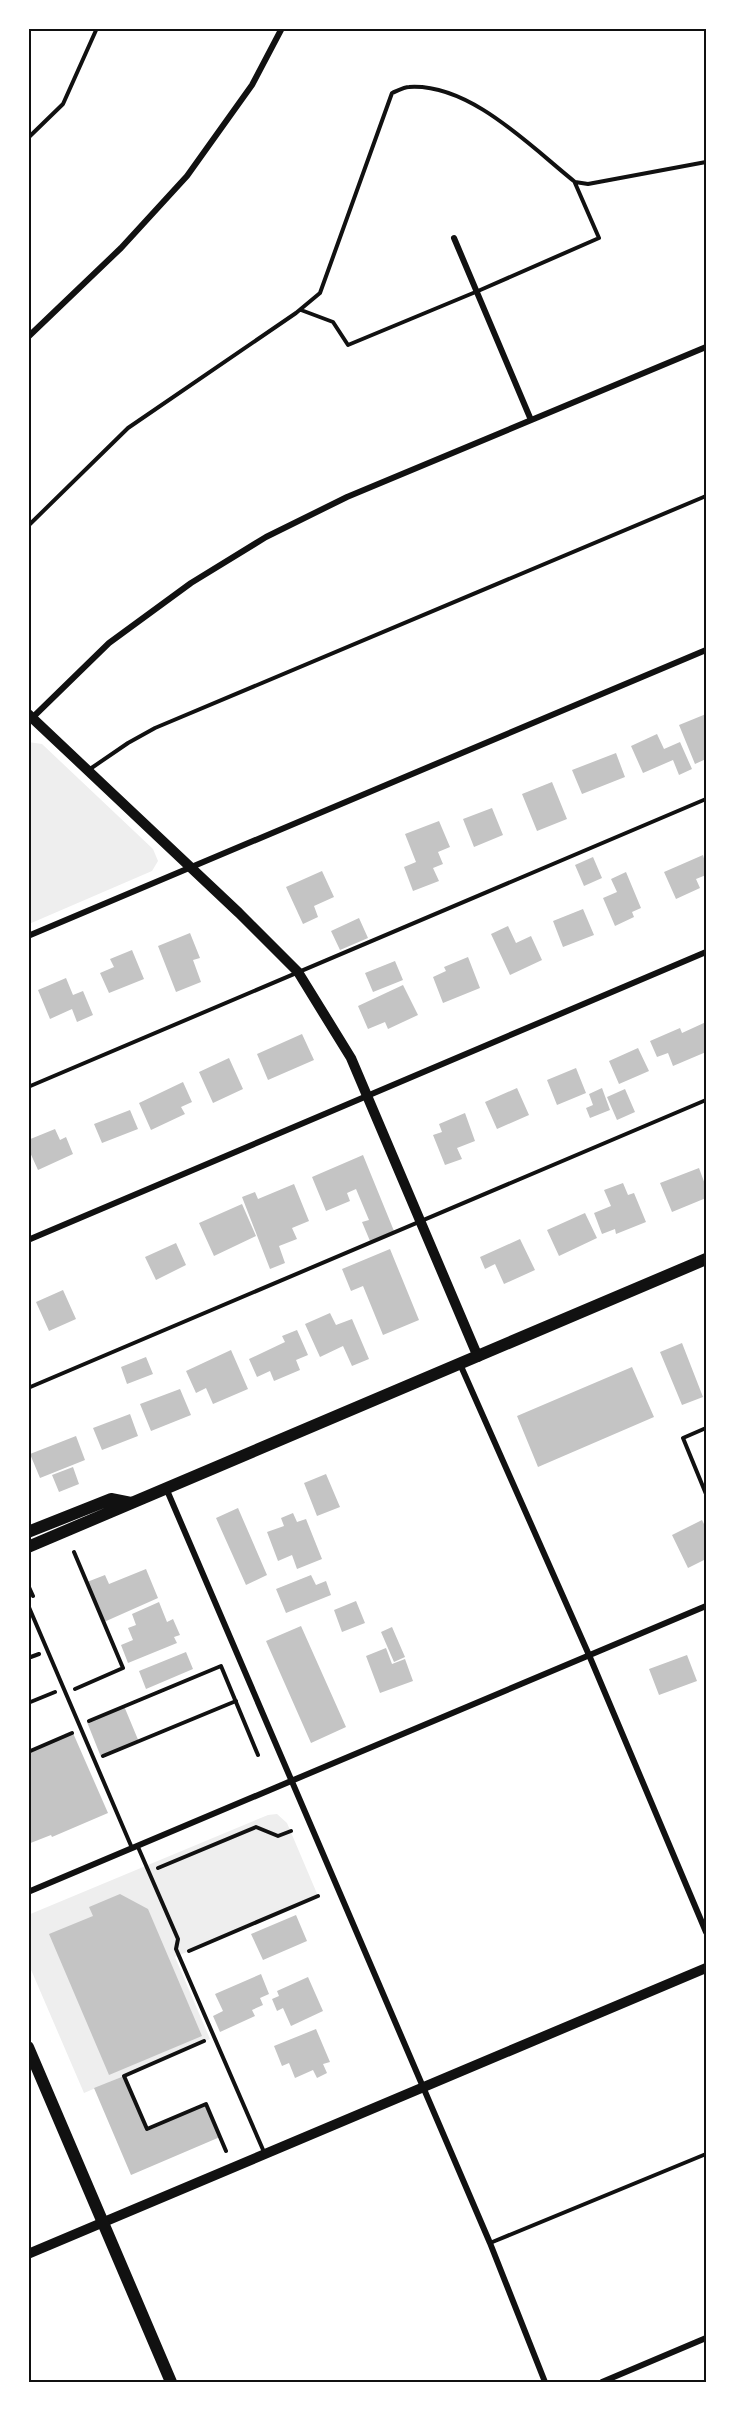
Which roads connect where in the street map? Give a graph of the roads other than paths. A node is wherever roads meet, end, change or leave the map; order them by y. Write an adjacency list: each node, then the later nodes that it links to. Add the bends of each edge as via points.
1 (97, 28): 3 (lane, via 63,104)
2 (282, 28): 9 (street, via 252,85 187,176 121,248)
3 (28, 138)
4 (706, 162): 5 (lane, via 588,184)
5 (575, 182): 7 (lane, via 599,238); 8 (lane, via 470,102 429,89 408,87 392,93 320,293)
6 (454, 238): 7 (street)
7 (478, 291): 8 (lane, via 348,345 333,322); 11 (street)
8 (300, 309): 13 (lane, via 128,428)
9 (28, 337)
10 (706, 347): 11 (street)
11 (531, 420): 15 (street, via 337,502 229,558 109,643)
12 (706, 496): 16 (lane, via 155,729)
13 (28, 526)
14 (706, 650): 18 (street)
15 (30, 718): 16 (street)
16 (89, 770): 18 (street)
17 (706, 799): 21 (lane)
18 (190, 868): 19 (street); 21 (street)
19 (28, 936)
20 (706, 952): 23 (street)
21 (298, 972): 22 (lane); 23 (street, via 351,1058)
22 (28, 1087)
23 (367, 1095): 25 (street); 26 (street)
24 (706, 1100): 25 (lane)
25 (421, 1221): 28 (street); 30 (lane)
26 (28, 1240)
27 (706, 1259): 28 (main road)
28 (478, 1357): 29 (main road)
29 (460, 1364): 32 (main road); 39 (street)
30 (28, 1388)
31 (706, 1428): 33 (lane, via 683,1438)
32 (166, 1488): 34 (main road); 40 (street)
33 (706, 1494)
34 (132, 1503): 35 (main road, via 111,1499); 36 (main road)
35 (28, 1532)
36 (28, 1547)
37 (28, 1605): 41 (lane)
38 (706, 1606): 39 (street)
39 (589, 1656): 40 (street); 43 (street)
40 (292, 1782): 41 (street); 46 (street)
41 (135, 1848): 42 (street); 48 (lane, via 178,1938 176,1949)
42 (28, 1893)
43 (706, 1932)
44 (706, 1968): 46 (street)
45 (28, 2047): 49 (main road)
46 (423, 2088): 48 (street); 50 (street)
47 (706, 2154): 50 (lane)
48 (266, 2155): 49 (street)
49 (103, 2223): 51 (street); 53 (main road)
50 (490, 2243): 54 (street)
51 (28, 2254)
52 (706, 2338): 55 (street)
53 (171, 2382)
54 (545, 2382)
55 (602, 2382)

